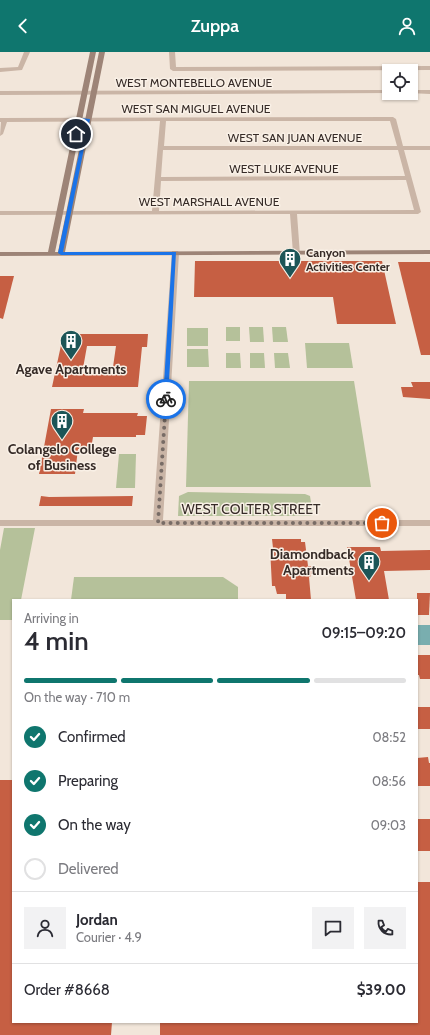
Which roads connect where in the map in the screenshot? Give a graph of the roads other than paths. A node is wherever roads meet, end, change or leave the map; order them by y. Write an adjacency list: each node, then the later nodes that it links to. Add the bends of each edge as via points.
1 (27, 52): 6 (street, via 20,69)
2 (93, 52): 11 (street)
3 (102, 52): 12 (street)
4 (172, 52): 5 (street, via 173,68)
5 (430, 68)
6 (0, 70)
7 (382, 92): 12 (street, WEST MONTEBELLO AVENUE)
8 (418, 92): 9 (street)
9 (430, 92)
10 (0, 93): 11 (street, WEST MONTEBELLO AVENUE)
11 (85, 93): 12 (street, WEST MONTEBELLO AVENUE); 13 (street)
12 (94, 93): 14 (street)
13 (79, 119): 14 (street, WEST SAN MIGUEL AVENUE); 16 (street, WEST SAN MIGUEL AVENUE); 21 (street)
14 (88, 119): 15 (street, WEST SAN MIGUEL AVENUE); 22 (street)
15 (163, 119): 18 (street); 19 (street, WEST SAN MIGUEL AVENUE, via 393,119)
16 (2, 120): 17 (street)
17 (0, 134)
18 (161, 148): 19 (street, WEST SAN JUAN AVENUE); 24 (street)
19 (401, 148): 20 (street, WEST SAN JUAN AVENUE); 23 (street)
20 (430, 148)
21 (70, 160): 22 (street); 28 (street)
22 (79, 160): 29 (street)
23 (410, 178): 24 (street, WEST LUKE AVENUE); 26 (street, WEST MARSHALL AVENUE, via 418,212)
24 (158, 179): 25 (street)
25 (155, 212): 26 (street, WEST MARSHALL AVENUE); 29 (street, WEST MARSHALL AVENUE)
26 (293, 212): 34 (street)
27 (0, 213): 28 (street, WEST MARSHALL AVENUE)
28 (59, 213): 29 (street, WEST MARSHALL AVENUE); 31 (street)
29 (68, 213): 32 (street)
30 (430, 252): 34 (street)
31 (51, 253): 32 (street); 35 (street)
32 (61, 253): 33 (street)
33 (175, 253): 34 (street); 37 (street)
34 (297, 253)
35 (0, 254)
36 (0, 523): 37 (street, WEST COLTER STREET)
37 (158, 523): 38 (street, WEST COLTER STREET)
38 (430, 523)

